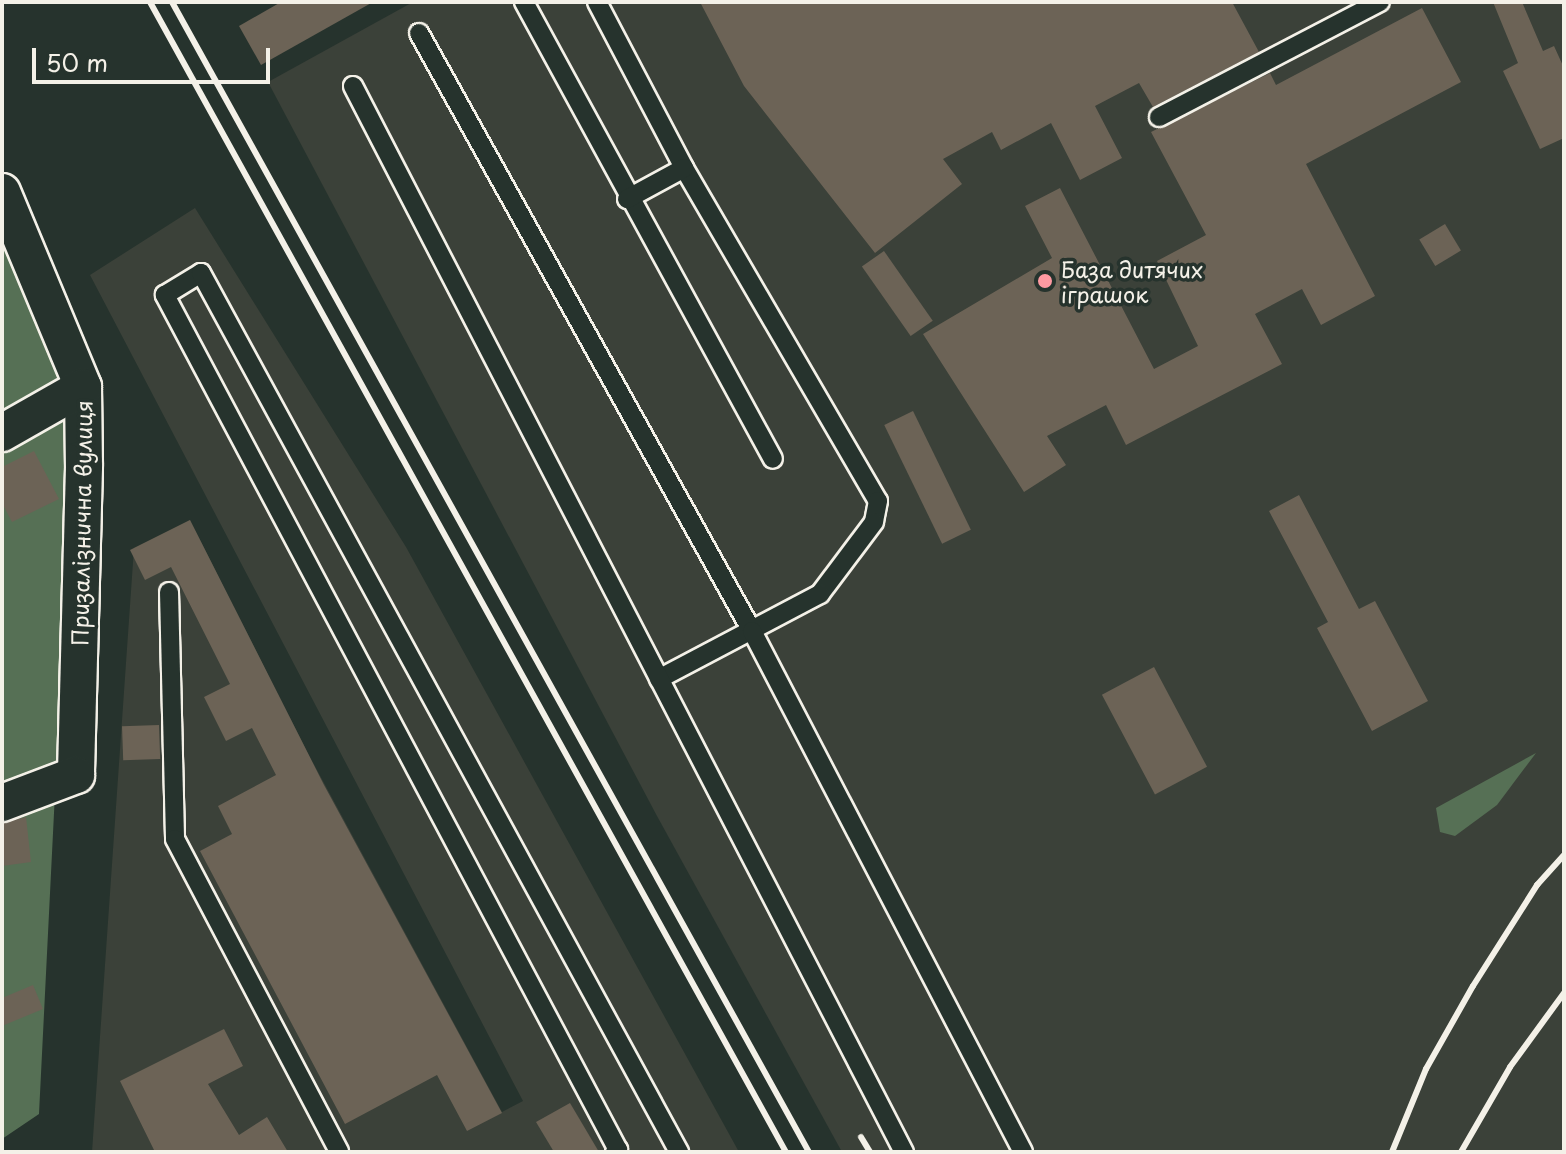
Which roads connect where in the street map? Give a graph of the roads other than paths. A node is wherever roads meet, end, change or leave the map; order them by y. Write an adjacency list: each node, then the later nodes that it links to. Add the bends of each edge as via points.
1 (524, 2): 9 (lane)
2 (597, 2): 7 (lane)
3 (1380, 2): 6 (lane)
4 (419, 33): 14 (lane)
5 (353, 86): 15 (lane)
6 (1159, 117)
7 (684, 168): 9 (lane); 14 (lane, via 878,501 874,522 820,594)
8 (2, 192): 10 (street, Призалізнична вулиця)
9 (627, 199): 12 (lane)
10 (83, 387): 11 (street); 16 (street, Призалізнична вулиця, via 76,775)
11 (2, 433)
12 (773, 459)
13 (169, 592): 17 (lane, via 175,839)
14 (752, 631): 15 (lane); 21 (lane)
15 (659, 679): 20 (lane)
16 (2, 803)
17 (339, 1152)
18 (615, 1152): 19 (lane, via 604,1122 165,295 201,273)
19 (679, 1152)
20 (904, 1152)
21 (1023, 1152)

